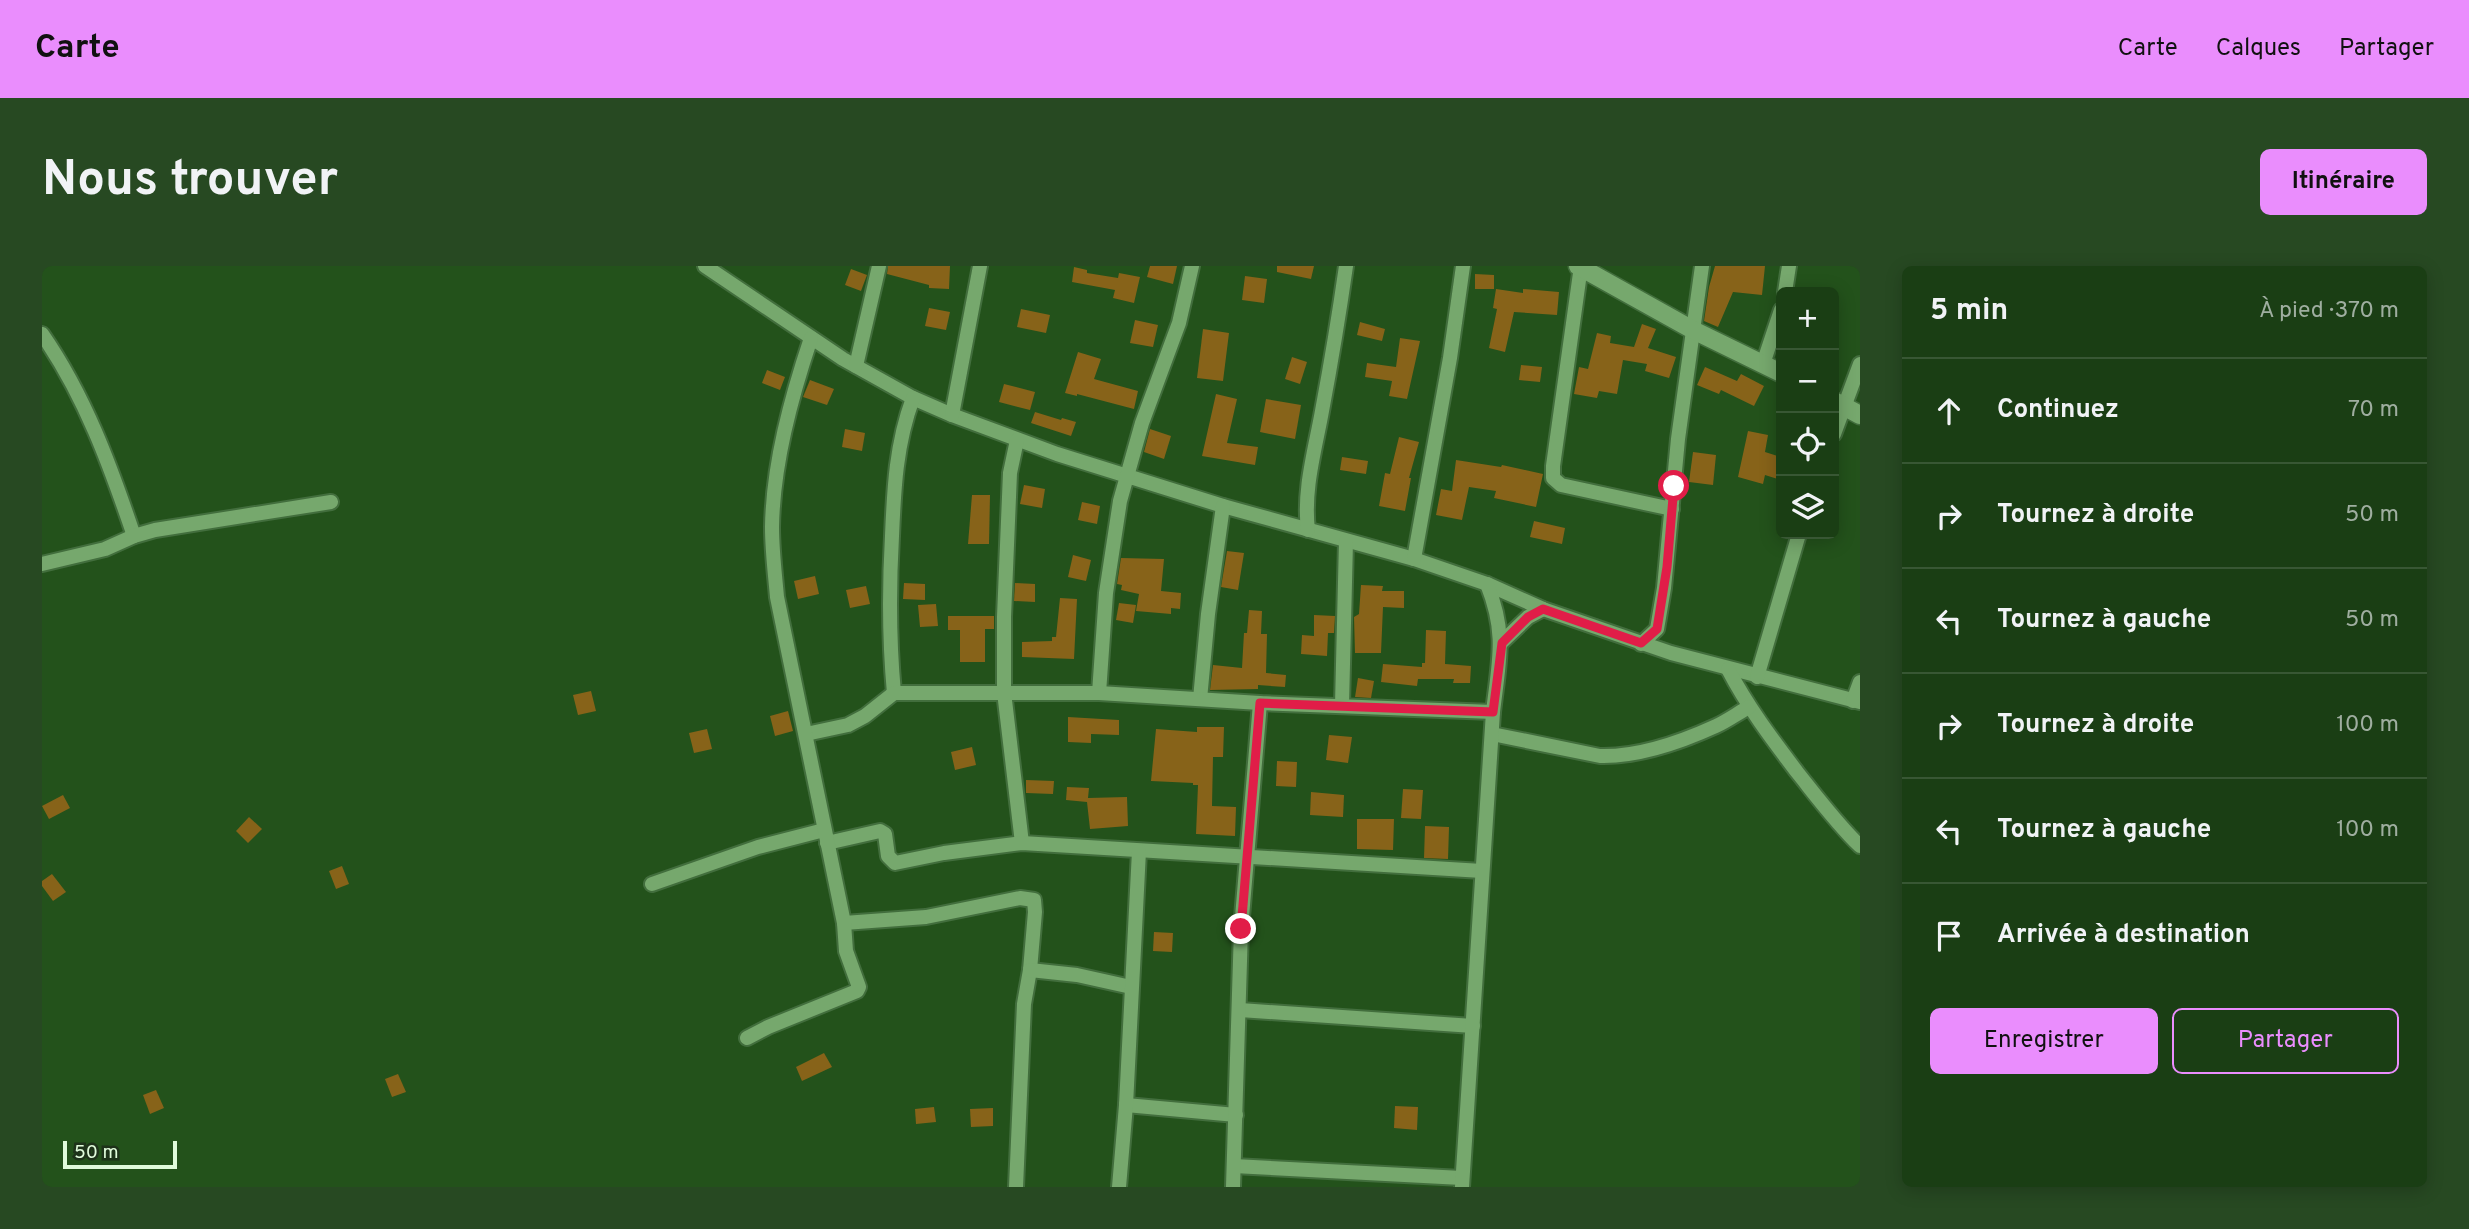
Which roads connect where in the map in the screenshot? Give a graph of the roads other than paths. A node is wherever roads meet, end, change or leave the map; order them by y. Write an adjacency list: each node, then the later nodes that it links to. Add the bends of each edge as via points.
1 (879, 266): 17 (street)
2 (980, 266): 21 (street)
3 (1192, 266): 24 (street, via 1179,323)
4 (1346, 266): 28 (street, via 1306,502)
5 (1463, 266): 32 (street)
6 (1702, 266): 12 (street)
7 (1789, 266): 10 (street)
8 (1580, 267): 12 (street); 27 (street, via 1553,478 1561,485)
9 (712, 268): 14 (street)
10 (1786, 287)
11 (1776, 325): 15 (street)
12 (1693, 330): 15 (street); 27 (street)
13 (42, 334): 29 (street, via 83,402)
14 (811, 338): 17 (street); 52 (street, via 790,407 772,526 777,597)
15 (1763, 364): 18 (street)
16 (1860, 364): 20 (street)
17 (856, 366): 19 (street)
18 (1776, 370)
19 (913, 398): 21 (street); 44 (street, via 894,480 889,608)
20 (1839, 403): 22 (street)
21 (951, 415): 23 (street)
22 (1860, 415)
23 (1017, 440): 24 (street); 43 (street, via 1010,472)
24 (1127, 475): 26 (street); 45 (street, via 1106,593)
25 (331, 502): 29 (street)
26 (1223, 506): 28 (street); 46 (street)
27 (1672, 509): 36 (street)
28 (1308, 530): 31 (street)
29 (134, 536): 33 (street, via 105,549)
30 (1798, 539): 41 (street)
31 (1346, 541): 32 (street); 49 (street)
32 (1414, 559): 34 (street)
33 (42, 564)
34 (1488, 584): 35 (street); 37 (street)
35 (1543, 609): 37 (street); 38 (street)
36 (1657, 629): 38 (street); 39 (street)
37 (1502, 643): 51 (street)
38 (1641, 643): 39 (street)
39 (1671, 653): 40 (street)
40 (1728, 669): 41 (street); 50 (street)
41 (1757, 677): 47 (street)
42 (1860, 682): 47 (street)
43 (1004, 692): 44 (street); 45 (street); 55 (street)
44 (894, 693): 52 (street, via 848,724)
45 (1099, 693): 46 (street)
46 (1200, 699): 48 (street)
47 (1857, 701)
48 (1260, 703): 49 (street); 58 (street)
49 (1342, 705): 51 (street)
50 (1749, 707): 53 (street, via 1703,732 1618,757); 56 (street)
51 (1493, 712): 53 (street)
52 (806, 734): 54 (street)
53 (1492, 734): 59 (street)
54 (826, 836): 55 (street, via 880,831 895,863); 60 (street, via 758,847); 61 (street)
55 (1021, 843): 57 (street)
56 (1860, 846)
57 (1139, 850): 58 (street); 63 (street)
58 (1248, 857): 59 (street); 64 (street)
59 (1482, 871): 65 (street)
60 (652, 884)
61 (844, 923): 62 (street, via 926,916 1028,898 1035,905); 66 (street, via 857,991)
62 (1030, 970): 63 (street); 71 (street, via 1024,1003)
63 (1131, 987): 67 (street)
64 (1240, 1010): 65 (street); 68 (street)
65 (1473, 1027): 70 (street)
66 (747, 1038)
67 (1126, 1105): 68 (street); 72 (street)
68 (1236, 1115): 69 (street)
69 (1234, 1166): 70 (street); 73 (street)
70 (1462, 1183)
71 (1016, 1187)
72 (1119, 1187)
73 (1233, 1187)

